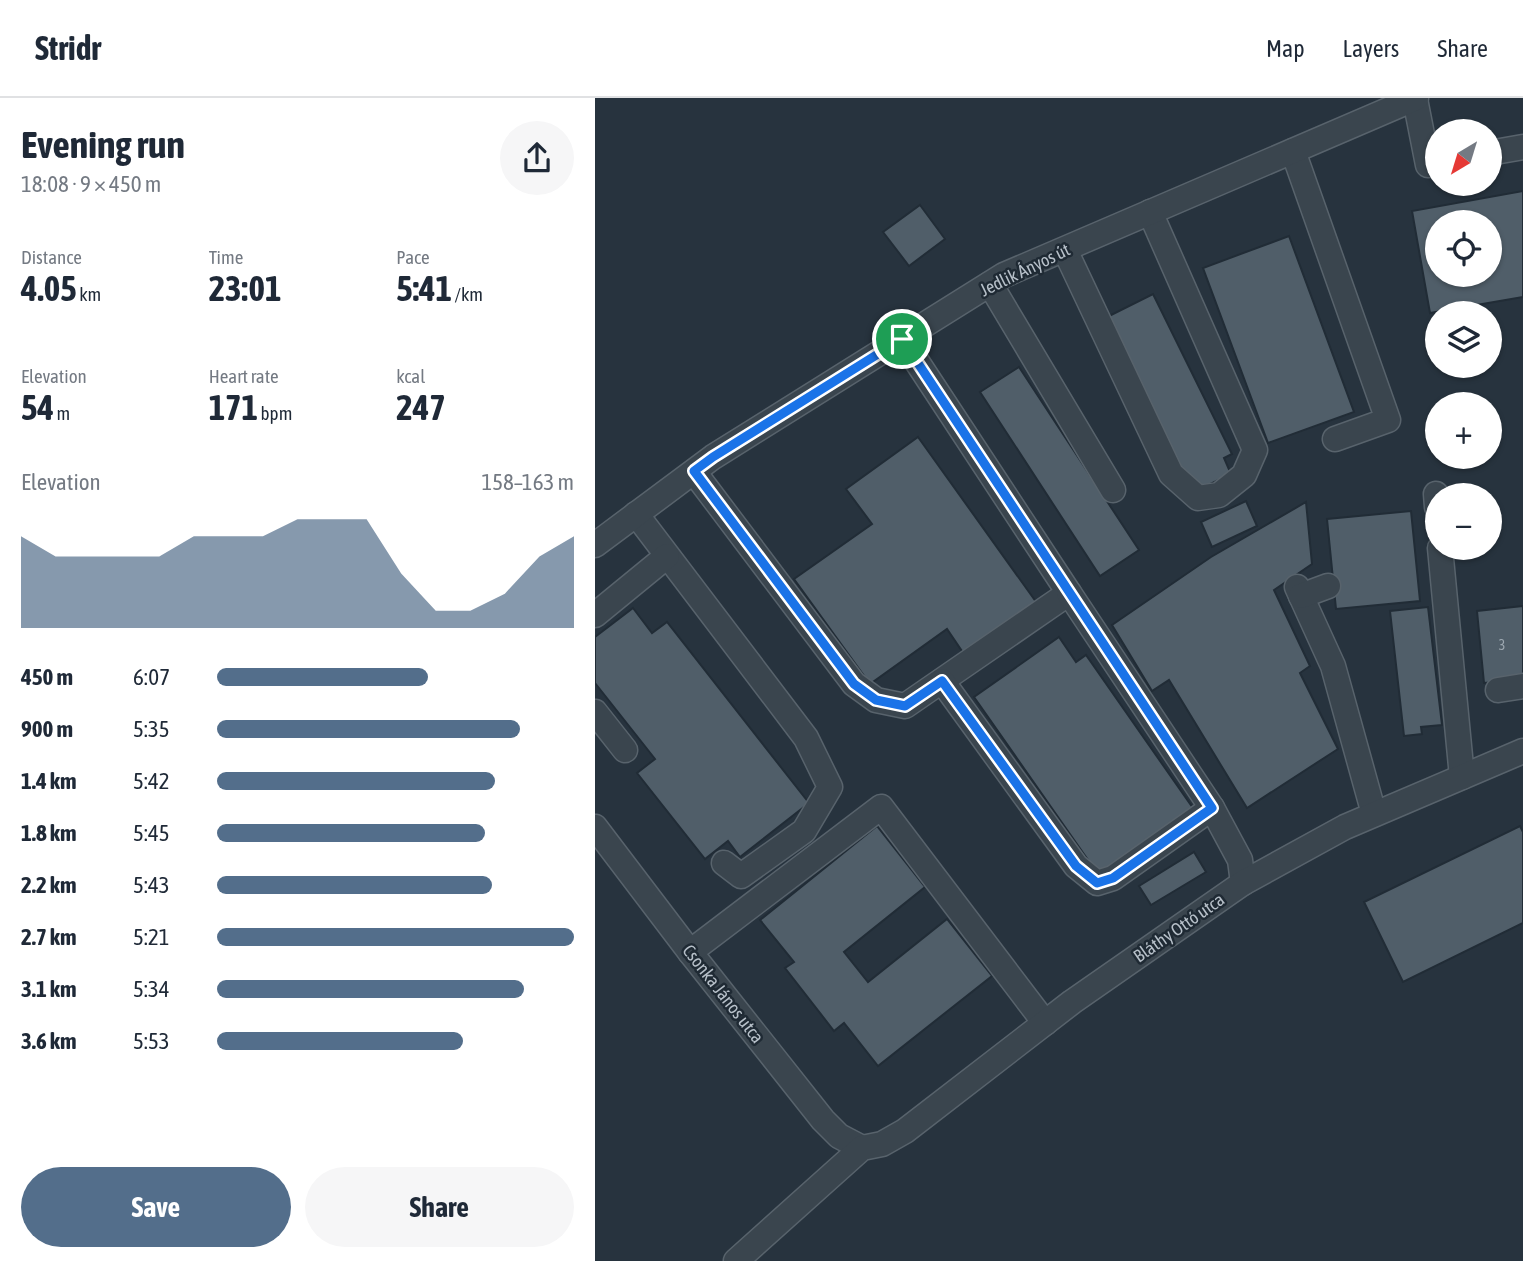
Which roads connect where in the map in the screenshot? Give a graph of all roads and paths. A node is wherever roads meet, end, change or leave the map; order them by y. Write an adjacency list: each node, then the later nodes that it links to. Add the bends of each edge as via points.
1 (1416, 98): 3 (street); 4 (street, Jedlik Ányos út)
2 (1523, 147): 5 (street)
3 (1425, 148)
4 (1293, 151): 6 (street, Jedlik Ányos út); 10 (street, via 1388,420)
5 (1502, 151)
6 (1150, 212): 7 (street, Jedlik Ányos út); 7 (street, via 1255,450 1244,475 1219,495 1198,498 1171,474)
7 (1065, 250): 8 (street, Jedlik Ányos út)
8 (990, 284): 9 (street, Jedlik Ányos út); 12 (street)
9 (902, 339): 11 (street, Jedlik Ányos út); 18 (street)
10 (1335, 439)
11 (694, 471): 13 (street, Jedlik Ányos út); 20 (street, via 771,560 854,684 876,700 905,706)
12 (1113, 490)
13 (636, 514): 14 (street, Jedlik Ányos út); 15 (street)
14 (595, 545)
15 (667, 556): 19 (street); 30 (street, via 806,738 830,787 804,831 741,876)
16 (1441, 560): 26 (street)
17 (1328, 586): 28 (street, via 1299,592 1333,666)
18 (1069, 593): 20 (street); 27 (street)
19 (595, 615)
20 (942, 681): 27 (street, via 1076,866 1097,883 1113,878)
21 (1523, 686): 22 (street)
22 (1498, 690)
23 (595, 712): 24 (street)
24 (625, 750)
25 (1523, 751): 26 (street, Bláthy Ottó utca)
26 (1462, 777): 28 (street, Bláthy Ottó utca)
27 (1212, 808): 31 (street, via 1240,860)
28 (1374, 814): 31 (street, Bláthy Ottó utca)
29 (595, 827): 32 (street, Csonka János utca)
30 (724, 863)
31 (1243, 883): 33 (street, Bláthy Ottó utca)
32 (690, 952): 33 (street, via 881,807); 34 (street, Csonka János utca, via 823,1119 839,1136)
33 (1045, 1023): 34 (street, Bláthy Ottó utca, via 905,1131 882,1144)
34 (862, 1148): 35 (street)
35 (736, 1261)

